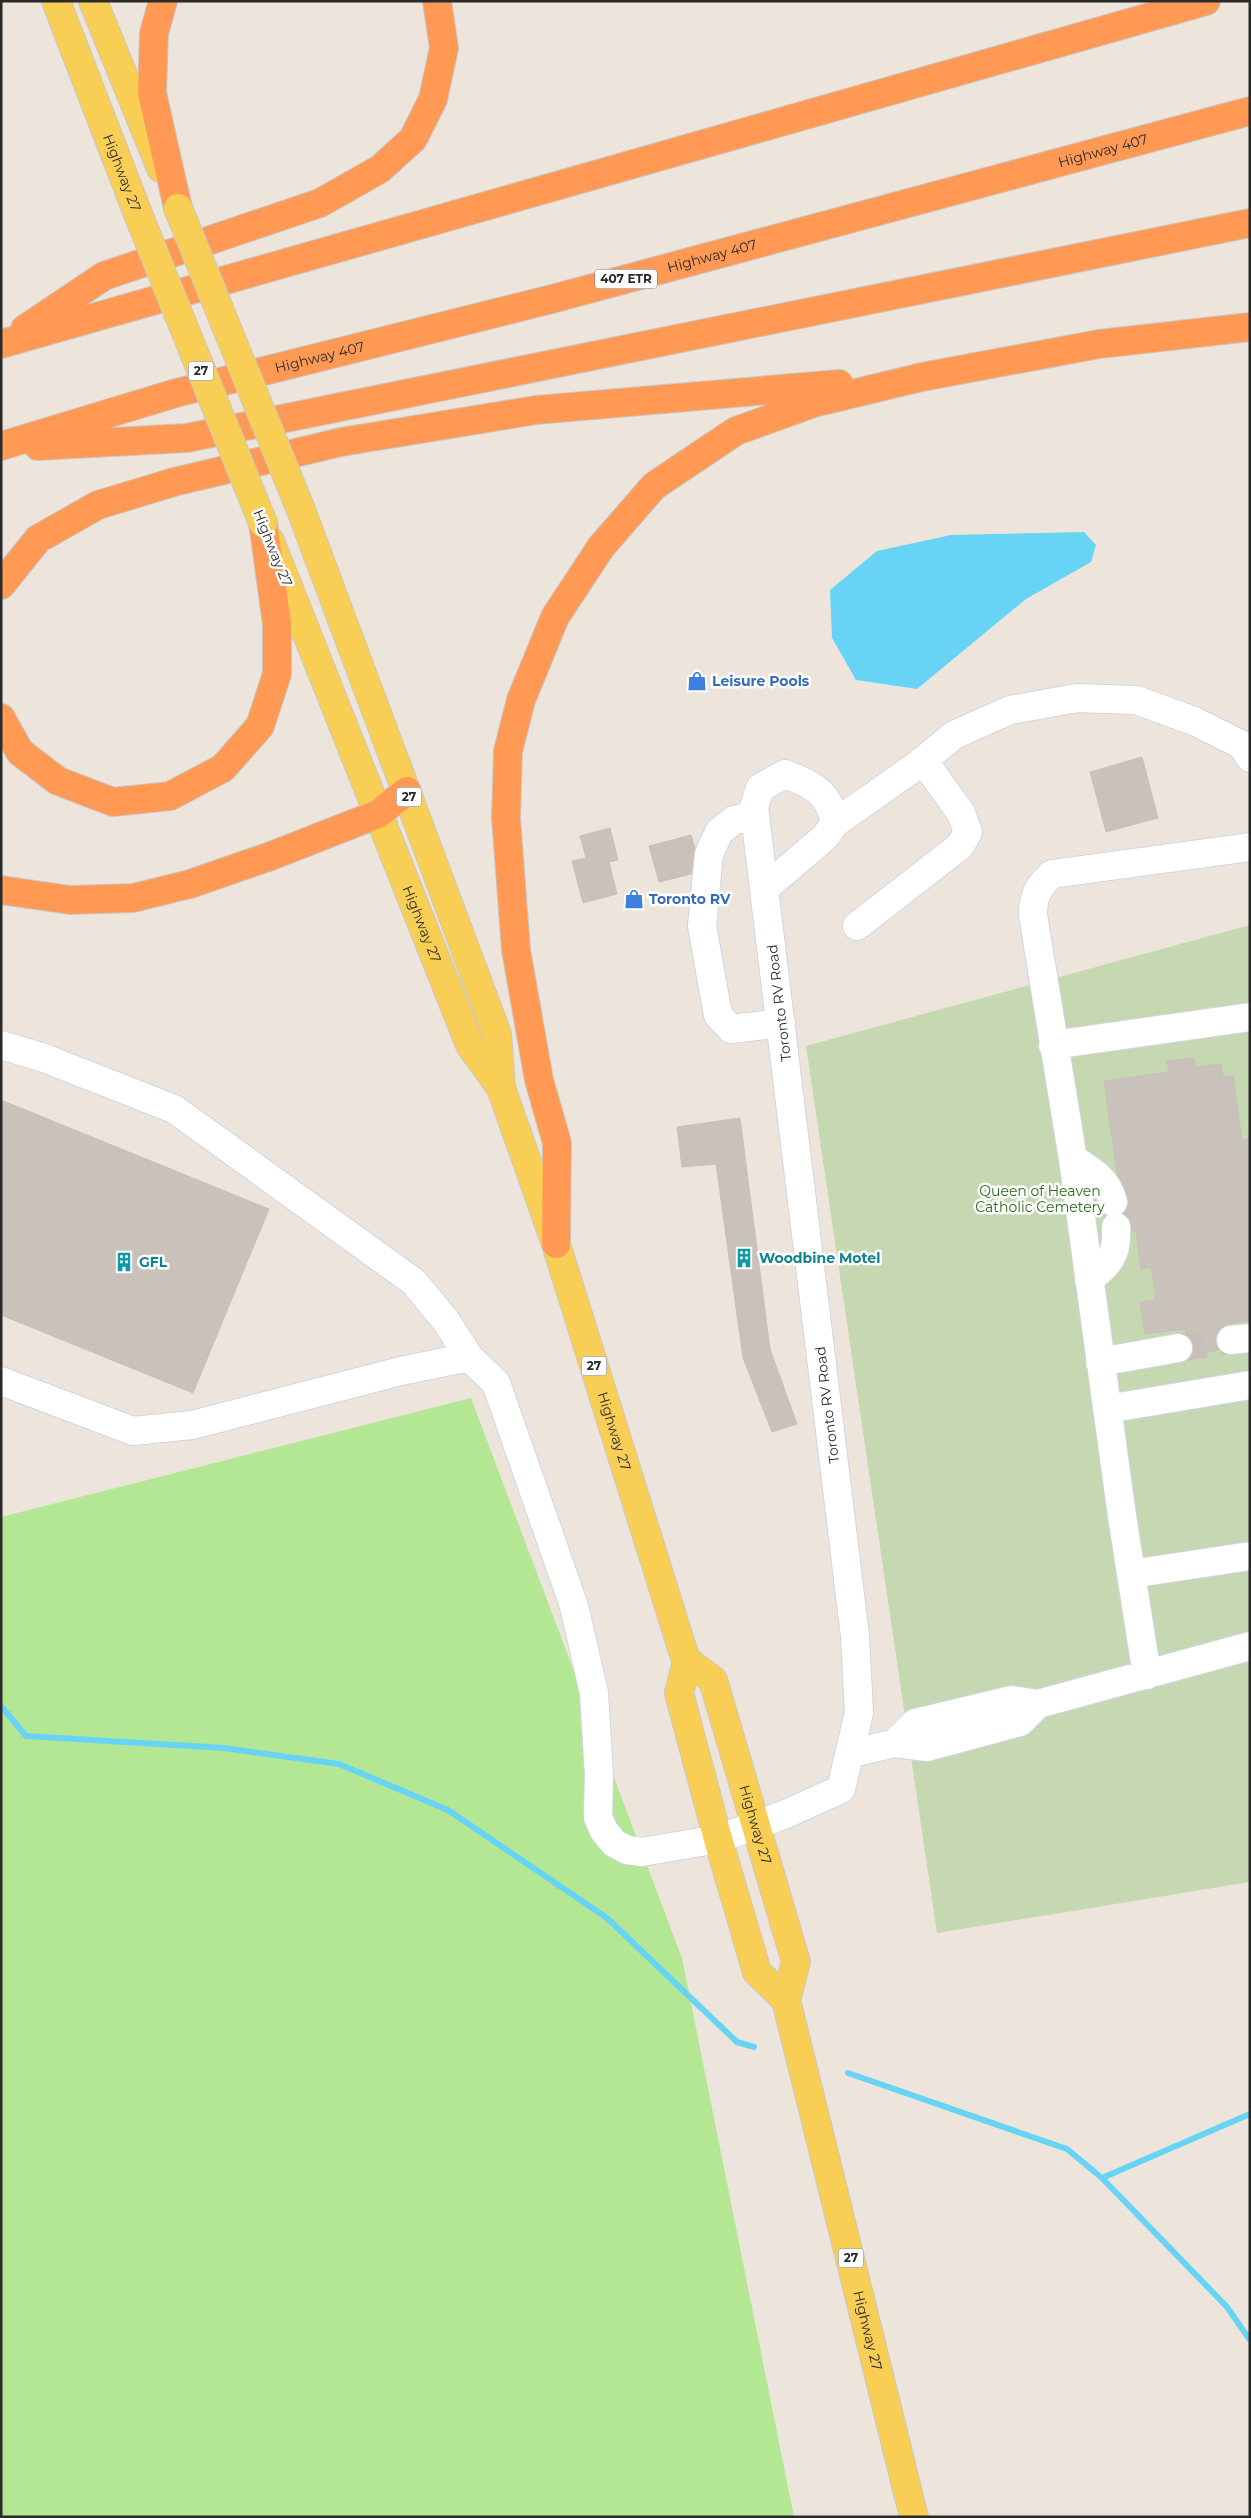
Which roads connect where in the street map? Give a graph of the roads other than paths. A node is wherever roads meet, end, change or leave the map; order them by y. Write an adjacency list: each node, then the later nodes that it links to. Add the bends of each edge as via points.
1 (56, 1): 13 (main road, Highway 27 / 27, bridge)
2 (94, 1): 7 (main road, Highway 27 / 27)
3 (163, 1): 7 (highway, via 154,33 152,93)
4 (437, 1): 10 (highway, via 444,48 433,100 413,139 380,169 320,203 104,276)
5 (1206, 1): 10 (highway)
6 (1250, 111): 12 (highway, Highway 407 / 407 ETR, via 552,299 176,393)
7 (178, 208): 18 (main road, Highway 27 / 27, bridge, via 301,510)
8 (1250, 223): 12 (highway, via 187,438)
9 (1250, 326): 11 (highway, via 1099,344)
10 (2, 344)
11 (922, 377): 14 (highway, via 536,410 341,442 174,482 98,505 38,539); 32 (highway, via 814,403 736,431 654,486 601,548 555,617 521,700 510,743 506,818 516,950 539,1080 557,1143)
12 (1, 447)
13 (263, 522): 15 (highway, via 277,624 277,674 260,726 223,768 170,796 113,802 58,781 20,752); 19 (main road, Highway 27 / 27)
14 (1, 585)
15 (1, 718)
16 (1250, 758): 17 (lane, via 1242,746 1194,721 1136,700 1077,698 1010,710 954,735)
17 (924, 760): 21 (lane); 25 (lane, via 961,813 968,832 960,846)
18 (407, 791): 19 (highway); 30 (main road, Highway 27 / 27, via 497,1034)
19 (378, 814): 24 (highway, via 190,884 133,898 70,900); 30 (main road, Highway 27 / 27, via 470,1045)
20 (755, 815): 21 (lane, Toronto RV Road, via 760,788 785,774 814,785 832,810); 23 (lane, Toronto RV Road); 27 (lane, via 734,820 719,832 709,854 702,926 718,1015 731,1030)
21 (835, 823): 23 (lane, via 825,837)
22 (1250, 847): 29 (lane, via 1052,874 1038,887 1033,900 1033,916)
23 (765, 888): 27 (lane, Toronto RV Road)
24 (1, 890)
25 (856, 926)
26 (1250, 1017): 29 (lane)
27 (781, 1023): 45 (lane, Toronto RV Road, via 855,1636 859,1713)
28 (1, 1045): 35 (lane, Toronto RV Road, via 44,1058 174,1109 414,1282 446,1321)
29 (1053, 1045): 31 (lane)
30 (501, 1088): 32 (main road, Highway 27 / 27)
31 (1073, 1159): 33 (lane); 33 (lane, via 1099,1176 1110,1191 1114,1214 1117,1241 1114,1255)
32 (556, 1244): 43 (main road, Highway 27 / 27)
33 (1089, 1280): 36 (lane)
34 (1178, 1348): 36 (lane)
35 (469, 1357): 37 (lane, via 401,1371 192,1425 133,1431); 47 (lane, Toronto RV Road, via 496,1383 574,1606 594,1693 598,1817 604,1831 620,1846 642,1852)
36 (1100, 1362): 39 (lane)
37 (1, 1381)
38 (1250, 1385): 39 (lane)
39 (1107, 1409): 41 (lane)
40 (1250, 1556): 41 (lane)
41 (1131, 1574): 44 (lane)
42 (1250, 1646): 44 (lane)
43 (687, 1661): 46 (main road, Highway 27 / 27, via 713,1680); 47 (main road, via 679,1692)
44 (1147, 1675): 45 (lane, via 1038,1704 1011,1700 915,1723 895,1743)
45 (849, 1754): 46 (lane, Toronto RV Road, via 841,1789)
46 (755, 1825): 47 (lane, Toronto RV Road); 48 (main road, Highway 27 / 27, via 796,1962)
47 (718, 1839): 48 (main road, via 757,1972)
48 (786, 2000): 49 (main road, Highway 27 / 27)
49 (914, 2517)

